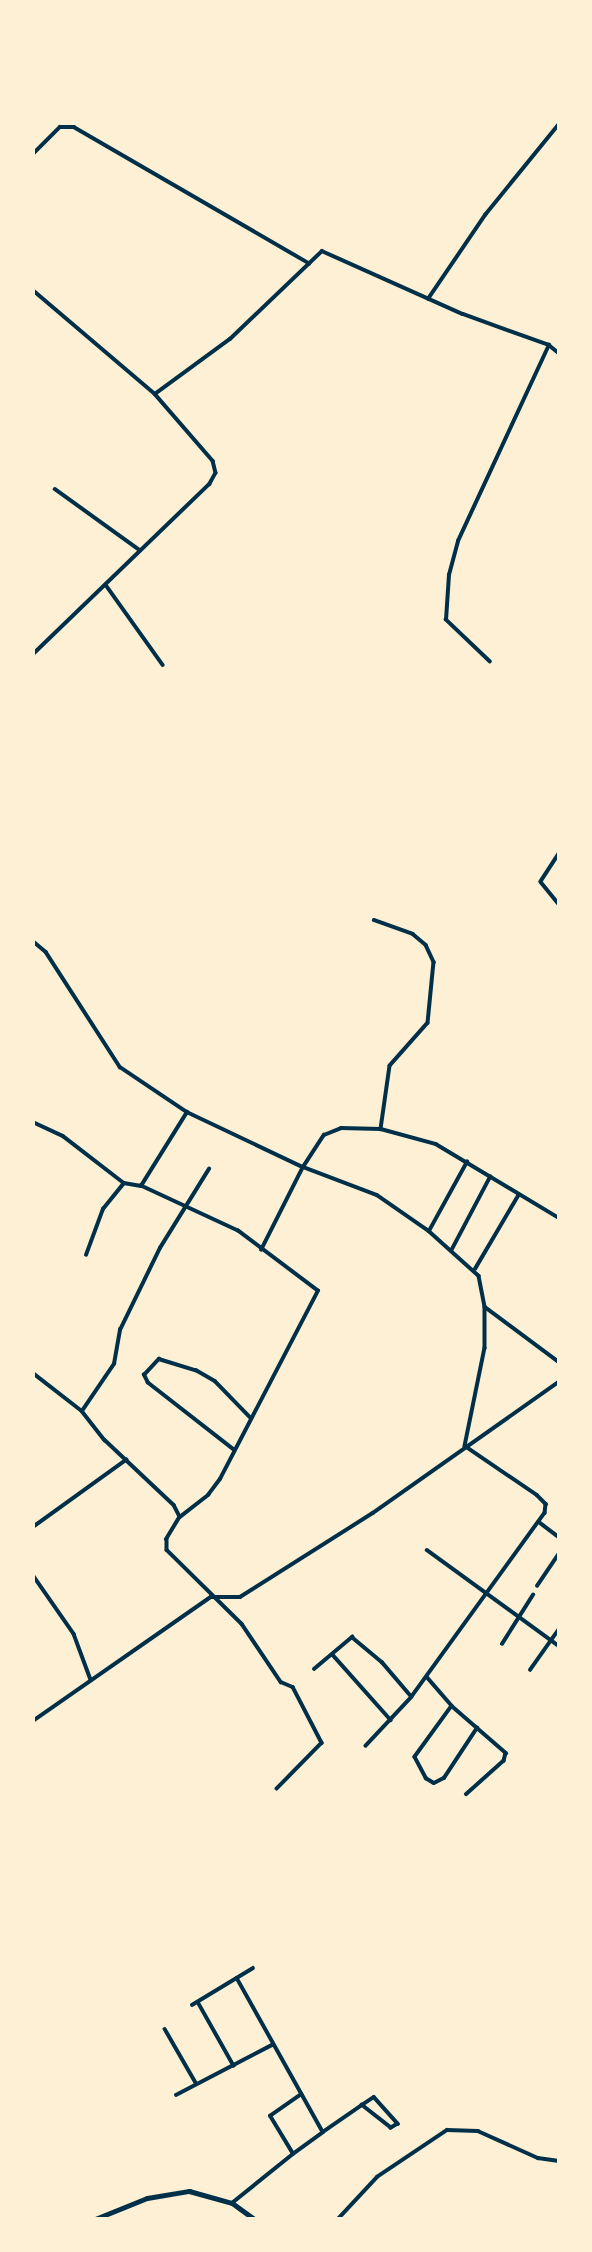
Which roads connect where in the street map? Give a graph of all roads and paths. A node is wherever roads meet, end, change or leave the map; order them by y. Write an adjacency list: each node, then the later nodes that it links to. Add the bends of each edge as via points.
1 (559, 124): 5 (street, via 485,215)
2 (33, 154): 3 (street, via 60,127 74,127)
3 (309, 263): 5 (street, via 322,251 337,255); 8 (street, via 230,339)
4 (33, 290): 8 (street)
5 (428, 299): 6 (street)
6 (549, 345): 7 (street); 13 (street, via 458,541 449,575 446,620)
7 (559, 353)
8 (155, 394): 10 (street, via 213,461 216,473)
9 (55, 489): 10 (street)
10 (140, 550): 11 (street)
11 (106, 584): 12 (street); 14 (street)
12 (33, 655)
13 (490, 662)
14 (163, 665)
15 (559, 854): 16 (street, via 541,882)
16 (559, 904)
17 (373, 920): 21 (street, via 414,934 434,962 428,1023 390,1066)
18 (33, 941): 19 (street, via 46,952 120,1068)
19 (187, 1112): 23 (street); 27 (street)
20 (33, 1122): 26 (street, via 63,1136)
21 (381, 1129): 22 (street, via 434,1143); 23 (street, via 330,1130)
22 (468, 1161): 25 (street); 31 (street)
23 (303, 1167): 31 (street, via 377,1195); 32 (street)
24 (209, 1169): 29 (street)
25 (490, 1177): 28 (street); 33 (street)
26 (124, 1183): 27 (street); 34 (street, via 103,1209)
27 (141, 1186): 29 (street)
28 (518, 1196): 30 (street); 35 (street)
29 (187, 1207): 32 (street, via 238,1231); 40 (street, via 160,1248 120,1330 114,1364)
30 (559, 1218)
31 (429, 1231): 33 (street)
32 (261, 1250): 41 (street, via 318,1290)
33 (451, 1251): 35 (street)
34 (86, 1255)
35 (475, 1269): 36 (street)
36 (485, 1307): 37 (street); 42 (street, via 485,1348)
37 (559, 1362)
38 (33, 1373): 40 (street)
39 (559, 1382): 42 (street)
40 (82, 1411): 44 (street)
41 (250, 1417): 43 (street); 43 (street, via 215,1381 196,1370 159,1359 144,1375 148,1383)
42 (465, 1446): 46 (street, via 542,1500 547,1508); 55 (street, via 373,1513 240,1597)
43 (234, 1450): 45 (street, via 214,1488)
44 (126, 1460): 45 (street, via 174,1505); 47 (street)
45 (180, 1517): 55 (street, via 167,1539 167,1550)
46 (539, 1522): 48 (street); 53 (street)
47 (33, 1527)
48 (559, 1537)
49 (426, 1550): 53 (street)
50 (559, 1553): 52 (street)
51 (33, 1575): 65 (street, via 74,1634)
52 (537, 1586)
53 (486, 1593): 56 (street); 64 (street)
54 (533, 1595): 56 (street)
55 (211, 1597): 65 (street); 72 (street, via 242,1624 281,1682 293,1688 320,1735 319,1751)
56 (518, 1616): 58 (street); 59 (street)
57 (559, 1629): 58 (street)
58 (551, 1640): 60 (street); 63 (street)
59 (502, 1644)
60 (559, 1646)
61 (332, 1655): 62 (street); 66 (street, via 352,1637 383,1662); 68 (street)
62 (314, 1670)
63 (530, 1670)
64 (427, 1677): 66 (street); 67 (street)
65 (91, 1680): 69 (street)
66 (412, 1697): 68 (street)
67 (452, 1706): 70 (street); 70 (street, via 415,1757 426,1778 434,1783 444,1778)
68 (391, 1720): 71 (street)
69 (33, 1721)
70 (477, 1728): 73 (street, via 502,1746 506,1757)
71 (366, 1746)
72 (277, 1789)
73 (467, 1794)
74 (253, 1968): 75 (street)
75 (237, 1978): 76 (street); 79 (street)
76 (198, 2002): 77 (street); 80 (street)
77 (192, 2005)
78 (165, 2029): 81 (street)
79 (272, 2045): 80 (street); 82 (street)
80 (234, 2066): 81 (street)
81 (196, 2083): 83 (street)
82 (301, 2094): 85 (street); 86 (street, via 270,2116)
83 (176, 2095)
84 (362, 2105): 84 (street, via 377,2096 398,2124 391,2129); 85 (street)
85 (323, 2132): 86 (street)
86 (293, 2154): 88 (street)
87 (559, 2161): 93 (street, via 538,2158 478,2131 447,2130 377,2177)
88 (232, 2203): 89 (main road, via 189,2191 147,2197); 92 (main road)
89 (108, 2212): 90 (main road); 91 (street)
90 (95, 2219)
91 (113, 2219)
92 (254, 2219)
93 (338, 2219)

